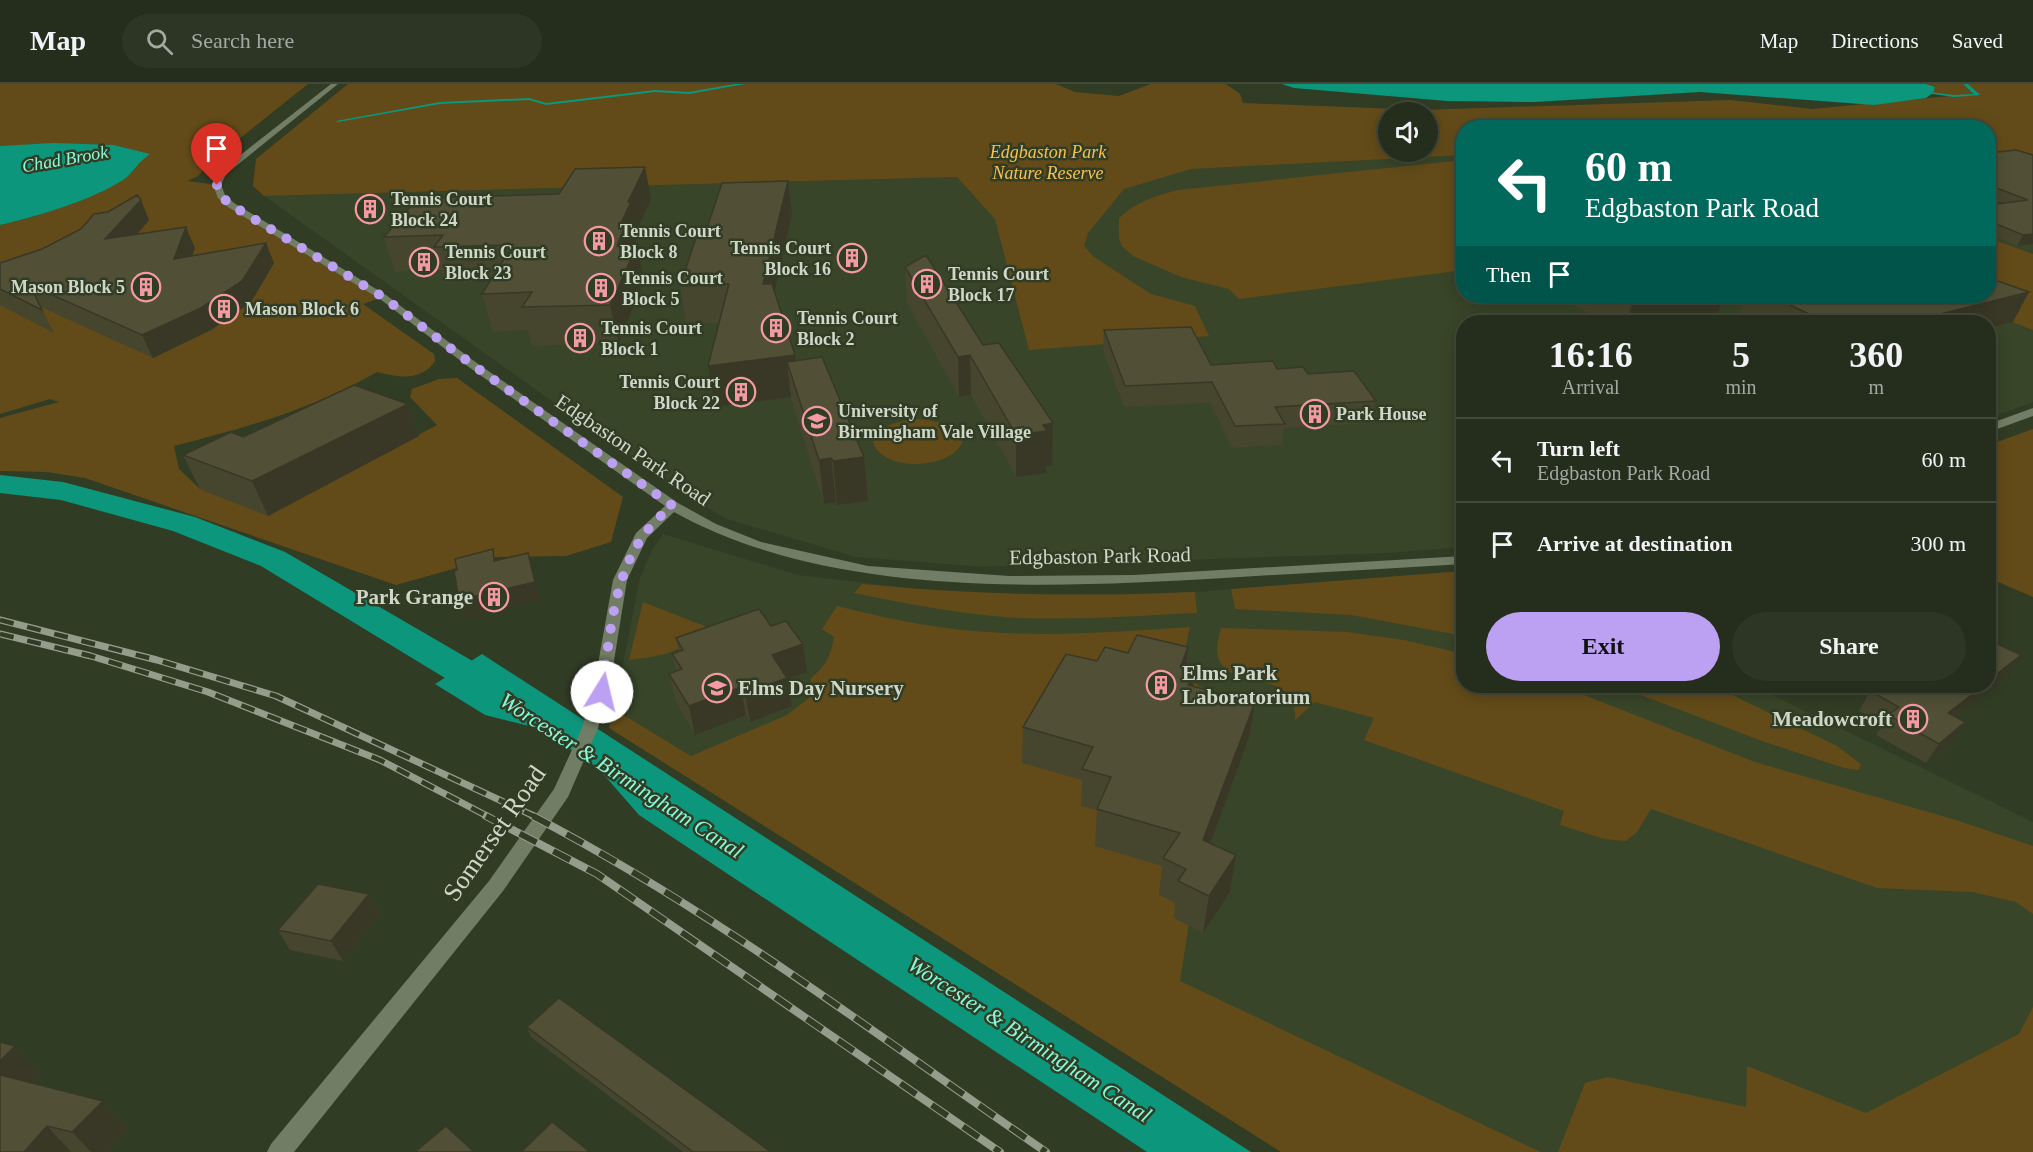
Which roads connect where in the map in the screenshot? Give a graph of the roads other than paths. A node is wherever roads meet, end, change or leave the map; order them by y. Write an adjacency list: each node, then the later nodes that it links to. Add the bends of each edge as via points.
1 (335, 84): 4 (street, Edgbaston Park Road, via 223,173 217,185 221,196 383,297)
2 (2033, 412): 3 (street)
3 (1996, 425)
4 (673, 506): 5 (street, Edgbaston Park Road, via 748,541 816,560 868,570 962,577 1134,579); 6 (street, Somerset Road, via 641,536 620,580 602,692 562,792 502,877)
5 (1456, 560)
6 (279, 1152)

